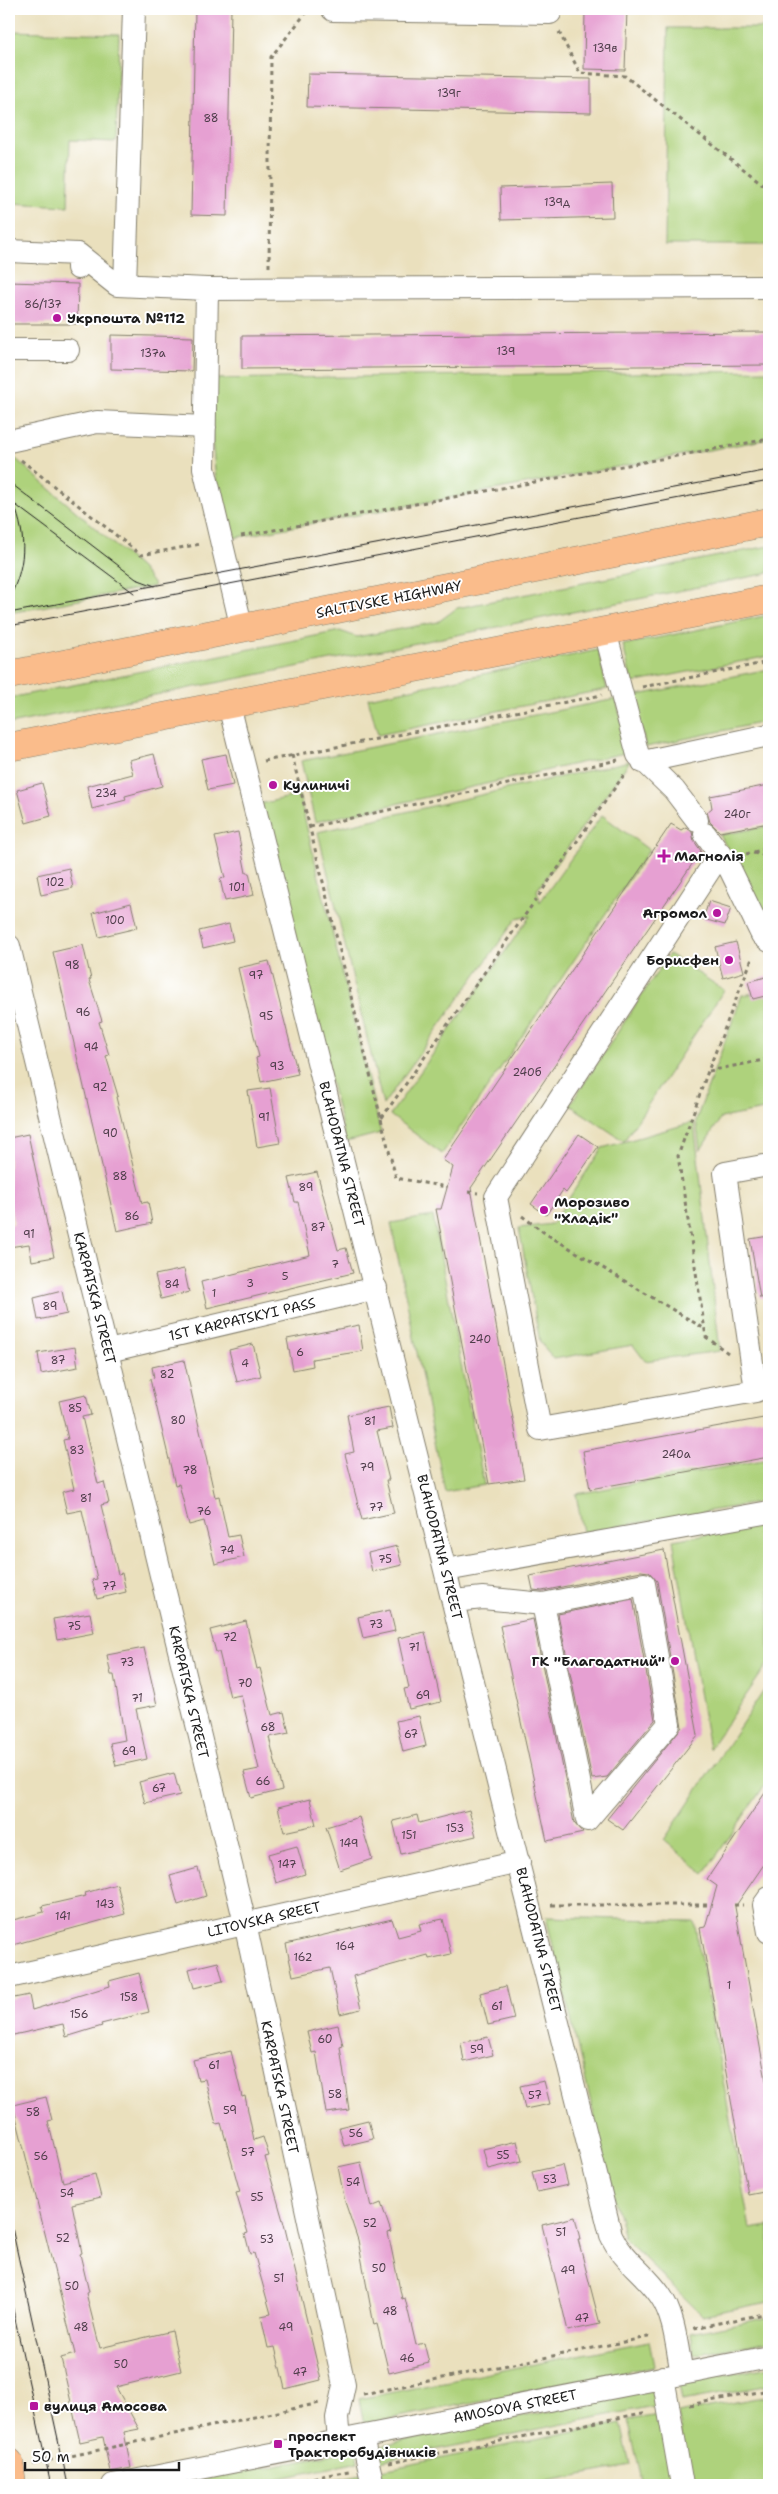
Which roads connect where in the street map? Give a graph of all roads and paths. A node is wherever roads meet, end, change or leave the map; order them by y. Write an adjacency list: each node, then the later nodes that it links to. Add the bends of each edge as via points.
1 (134, 9): 7 (street)
2 (309, 9): 10 (path, via 271,58)
3 (333, 10): 4 (street)
4 (550, 11): 5 (path, via 580,73 625,76)
5 (769, 188)
6 (9, 251): 7 (street, via 78,264)
7 (125, 286): 9 (street)
8 (769, 287): 10 (street)
9 (207, 289): 10 (street); 13 (street)
10 (269, 289)
11 (9, 350): 12 (street)
12 (68, 350)
13 (205, 427): 15 (street, via 97,422); 17 (street, via 204,468)
14 (769, 439): 17 (path)
15 (13, 448): 17 (path, via 141,555)
16 (769, 522): 19 (main road, SALTIVSKE HIGHWAY)
17 (222, 540): 19 (street)
18 (769, 600): 20 (main road)
19 (242, 628): 22 (main road, SALTIVSKE HIGHWAY)
20 (605, 631): 23 (street); 24 (main road)
21 (769, 662): 23 (path)
22 (9, 676)
23 (621, 691): 27 (path); 28 (street)
24 (229, 704): 26 (main road); 29 (street, BLAHODATNA STREET)
25 (769, 735): 28 (street)
26 (9, 747)
27 (292, 755): 29 (path); 30 (path)
28 (640, 758): 30 (path); 32 (street, via 674,790); 38 (path)
29 (244, 764): 42 (street, BLAHODATNA STREET)
30 (310, 828): 38 (path)
31 (749, 853): 33 (path)
32 (720, 854): 34 (street, via 762,935); 39 (street, via 496,1197 540,1429 756,1391 724,1173)
33 (769, 856)
34 (769, 941)
35 (9, 946): 44 (street, KARPATSKA STREET)
36 (769, 1059): 37 (path)
37 (708, 1071)
38 (382, 1119): 40 (path, via 396,1178)
39 (763, 1166)
40 (447, 1187)
41 (546, 1234): 43 (path)
42 (376, 1288): 44 (street, 1ST KARPATSKYI PASS); 46 (street, BLAHODATNA STREET)
43 (705, 1329)
44 (108, 1351): 53 (street, KARPATSKA STREET)
45 (769, 1512): 46 (street)
46 (446, 1570): 47 (street, BLAHODATNA STREET)
47 (454, 1601): 48 (street, via 483,1598); 49 (street, BLAHODATNA STREET)
48 (543, 1604): 48 (street, via 564,1707 587,1820 669,1724 644,1584)
49 (520, 1862): 51 (street, BLAHODATNA STREET); 53 (street, LITOVSKA SREET)
50 (769, 1898): 54 (street, via 764,1905)
51 (530, 1904): 52 (path); 57 (street, BLAHODATNA STREET, via 611,2235 617,2247 662,2297)
52 (712, 1905)
53 (245, 1923): 55 (street, LITOVSKA SREET); 61 (street, KARPATSKA STREET, via 344,2384)
54 (769, 1932)
55 (9, 1977)
56 (769, 2313): 57 (path)
57 (674, 2332): 59 (street, BLAHODATNA STREET); 61 (path)
58 (769, 2357): 59 (street, AMOSOVA STREET)
59 (672, 2376): 62 (street, BLAHODATNA STREET); 63 (street, AMOSOVA STREET)
60 (769, 2390): 62 (path)
61 (342, 2398): 64 (street, KARPATSKA STREET, via 337,2418); 65 (path)
62 (668, 2409): 66 (path); 70 (street, BLAHODATNA STREET)
63 (362, 2437): 64 (street, AMOSOVA STREET); 66 (street)
64 (339, 2441): 68 (street, AMOSOVA STREET)
65 (20, 2463): 67 (main road)
66 (371, 2476): 69 (path)
67 (12, 2485)
68 (114, 2485)
69 (274, 2485)
70 (682, 2485)

